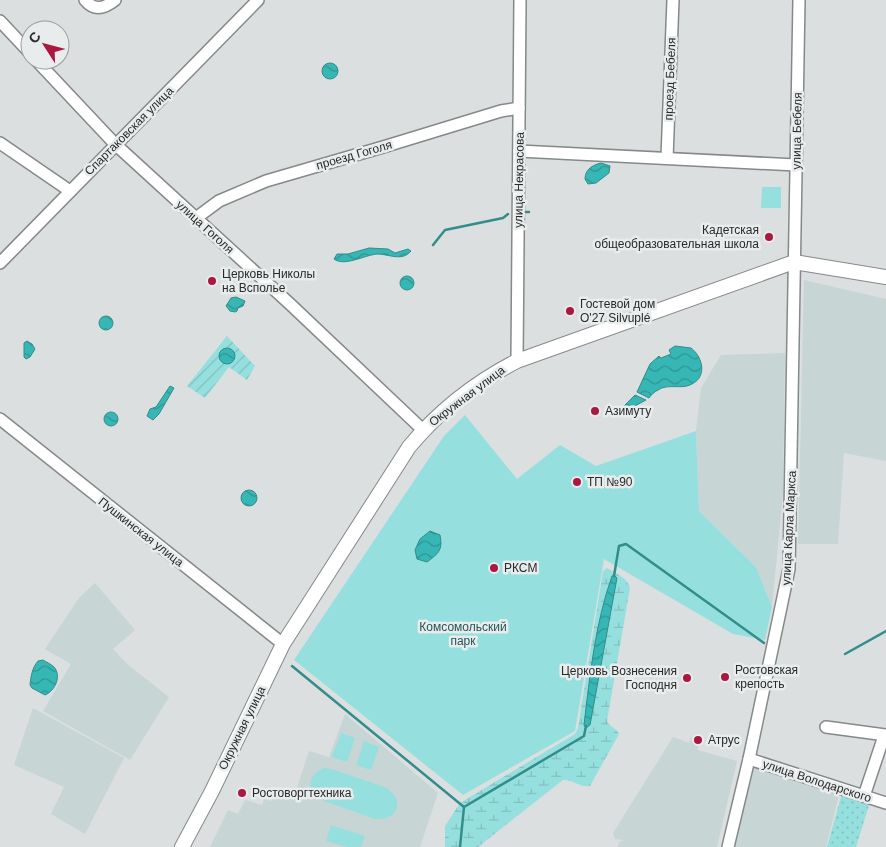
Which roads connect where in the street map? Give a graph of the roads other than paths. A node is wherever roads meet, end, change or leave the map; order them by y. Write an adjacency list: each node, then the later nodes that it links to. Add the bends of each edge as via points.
1 (85, 0): 2 (street, via 100,8)
2 (115, 0)
3 (258, 0): 12 (street, Спартаковская улица)
4 (520, 0): 10 (street, улица Некрасова)
5 (673, 0): 14 (street, проезд Бебеля)
6 (799, 0): 15 (street, улица Бебеля)
7 (0, 21): 8 (street)
8 (20, 42)
9 (45, 70): 12 (street, улица Гоголя)
10 (520, 108): 13 (street, улица Некрасова); 17 (street, проезд Гоголя, via 500,111 266,181 219,201)
11 (0, 143): 16 (street)
12 (115, 144): 16 (street, Спартаковская улица); 17 (street, улица Гоголя)
13 (519, 151): 14 (street); 21 (street, улица Некрасова)
14 (667, 158): 15 (street)
15 (796, 165): 18 (street, улица Бебеля)
16 (70, 191): 19 (street, Спартаковская улица)
17 (196, 218): 23 (street, улица Гоголя)
18 (794, 262): 20 (main road, Окружная улица); 21 (main road, Окружная улица); 27 (street, улица Карла Маркса, via 789,569)
19 (0, 263)
20 (886, 277)
21 (517, 361): 23 (main road, Окружная улица, via 476,386)
22 (0, 420): 24 (street, Пушкинская улица)
23 (423, 430): 24 (main road, Окружная улица)
24 (283, 644): 30 (main road, Окружная улица)
25 (826, 728): 26 (street)
26 (885, 735): 28 (street)
27 (749, 759): 28 (street, улица Володарского); 31 (street, улица Карла Маркса)
28 (864, 796): 29 (street, улица Володарского)
29 (886, 803)
30 (182, 847)
31 (728, 847)

